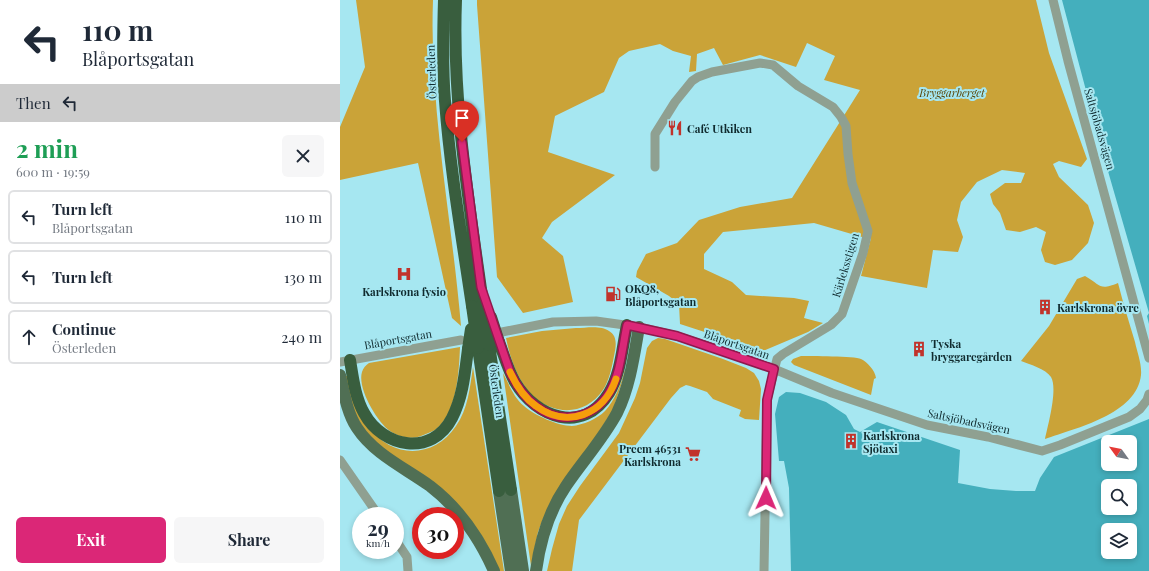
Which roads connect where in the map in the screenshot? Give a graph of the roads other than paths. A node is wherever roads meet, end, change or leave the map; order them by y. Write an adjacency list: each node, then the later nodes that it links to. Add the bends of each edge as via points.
1 (444, 0): 5 (highway, Österleden, via 443,68 452,169)
2 (456, 0): 5 (highway, via 458,100 464,170 481,287)
3 (1053, 0): 9 (street, Saltsjöbadsvägen)
4 (655, 167): 11 (street, Kärleksstigen, via 655,134 675,102 692,82 712,72 760,63 773,65 798,86 833,107 841,116 846,126 852,183 868,231 863,254 842,314 827,328 783,354 777,359)
5 (479, 307): 8 (highway, Österleden, bridge); 8 (highway, bridge)
6 (627, 325): 7 (street, Blåportsgatan); 8 (street, Blåportsgatan, via 596,321 553,322); 8 (highway, via 618,371 608,394 594,410 574,417 554,416 528,400)
7 (639, 327): 11 (street, Blåportsgatan, via 677,336); 23 (main road, via 622,402 604,434 558,499 545,529)
8 (483, 343): 10 (street, Blåportsgatan); 10 (highway, via 462,387 452,418 442,432 429,441 416,444 392,440 372,425 358,400); 15 (highway, Österleden); 16 (highway, Österleden)
9 (1149, 358)
10 (345, 361)
11 (774, 369): 13 (street, Saltsjöbadsvägen, via 832,393 927,425 1042,451 1129,417 1140,409); 24 (street, via 767,400)
12 (340, 375): 20 (main road, via 351,416 360,432 374,448 455,508 474,532)
13 (1149, 394)
14 (340, 460): 17 (street)
15 (511, 490): 22 (main road, Österleden)
16 (499, 491): 21 (main road, Österleden)
17 (373, 507)
18 (404, 552): 19 (street)
19 (408, 571)
20 (494, 571)
21 (511, 571)
22 (523, 571)
23 (536, 571)
24 (764, 571)

